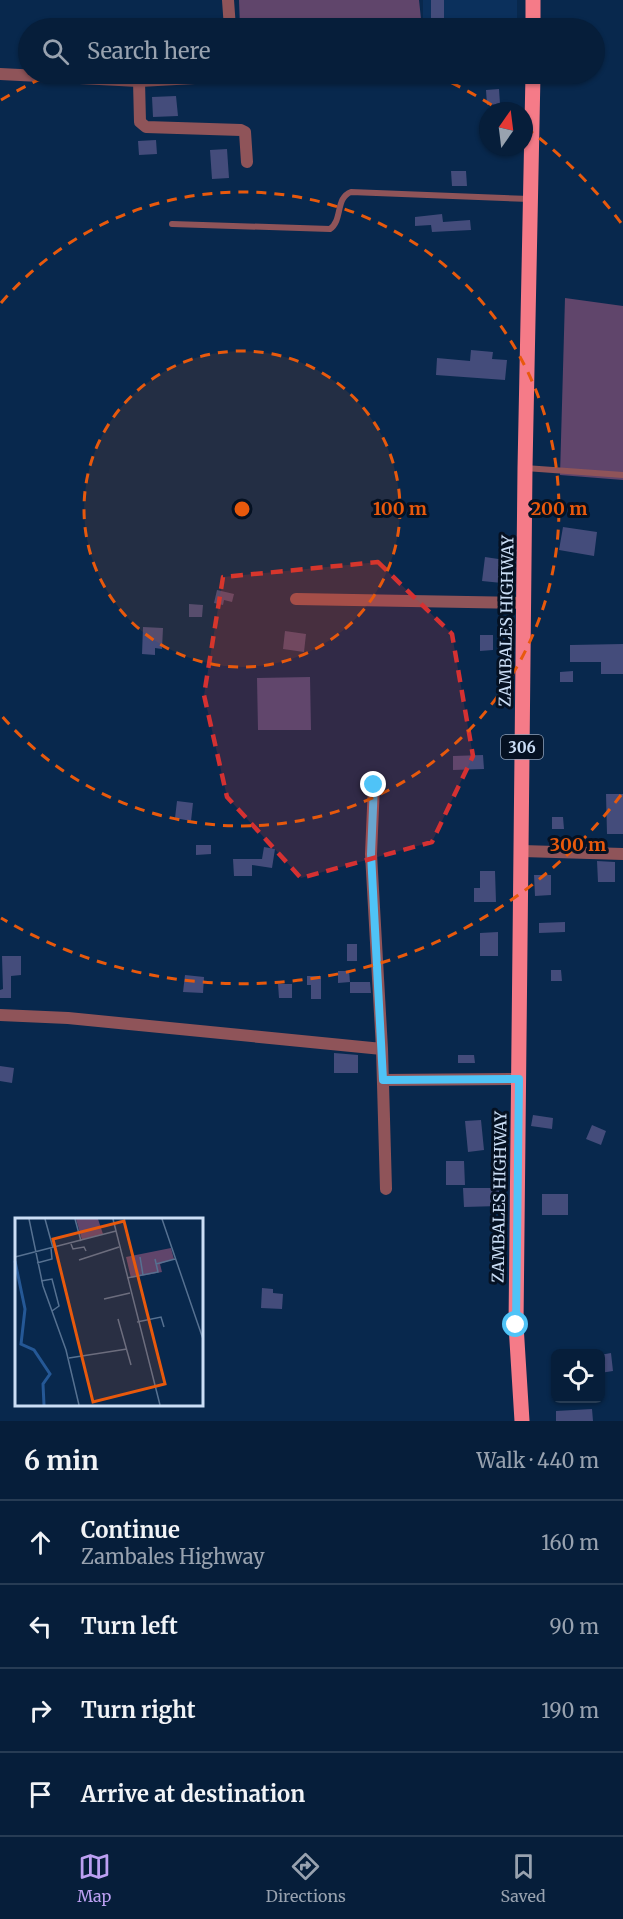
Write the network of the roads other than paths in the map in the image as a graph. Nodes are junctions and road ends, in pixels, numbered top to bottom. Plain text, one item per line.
1 (228, 0) edge
2 (533, 0) edge
3 (229, 18) edge
4 (533, 18) edge
5 (0, 74) edge
6 (18, 75) edge
7 (139, 84) edge
8 (532, 84) edge
9 (247, 162) dead end
10 (530, 199) junction
11 (172, 224) dead end
12 (525, 468) junction
13 (623, 475) edge
14 (296, 598) dead end
15 (524, 603) junction
16 (374, 785) dead end
17 (522, 851) junction
18 (623, 854) edge
19 (0, 1016) edge
20 (382, 1049) junction
21 (519, 1079) junction
22 (383, 1080) junction
23 (386, 1189) dead end
24 (522, 1421) edge

1 - 3 street
2 - 4 main road
5 - 6 street
7 - 9 street
8 - 10 main road, ZAMBALES HIGHWAY / 306
10 - 11 lane
10 - 12 main road, ZAMBALES HIGHWAY / 306
12 - 13 lane
12 - 15 main road, ZAMBALES HIGHWAY / 306
14 - 15 street
15 - 17 main road, ZAMBALES HIGHWAY / 306
16 - 20 street
17 - 18 street
17 - 21 main road, ZAMBALES HIGHWAY / 306
19 - 20 street
20 - 22 street
21 - 22 street
21 - 24 main road, ZAMBALES HIGHWAY / 306
22 - 23 street

